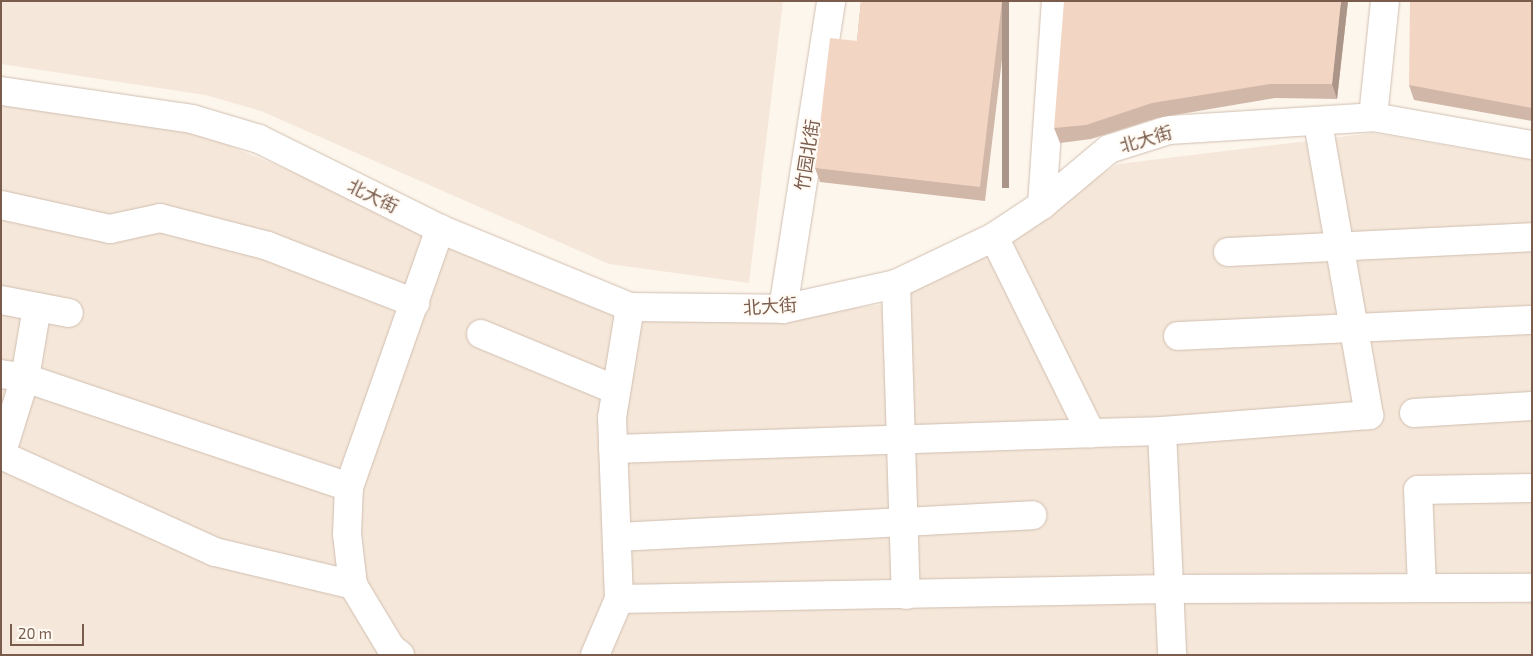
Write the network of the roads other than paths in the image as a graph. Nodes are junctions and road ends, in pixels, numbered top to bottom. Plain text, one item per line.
1 (831, 1) edge
2 (1056, 1) edge
3 (1385, 1) edge
4 (1, 91) edge
5 (1373, 117) junction
6 (1318, 122) junction
7 (1532, 145) edge
8 (1042, 204) junction
9 (1, 205) edge
10 (440, 229) junction
11 (1532, 236) edge
12 (994, 237) junction
13 (1340, 247) junction
14 (1228, 252) dead end
15 (896, 284) junction
16 (1, 300) edge
17 (414, 303) junction
18 (37, 307) junction
19 (630, 307) junction
20 (783, 308) junction
21 (69, 313) dead end
22 (1532, 320) edge
23 (1354, 328) junction
24 (481, 334) dead end
25 (1178, 336) dead end
26 (13, 376) edge
27 (614, 389) junction
28 (1532, 406) edge
29 (1414, 413) dead end
30 (1162, 431) junction
31 (1091, 433) junction
32 (901, 438) junction
33 (613, 449) junction
34 (349, 487) junction
35 (1532, 488) edge
36 (1032, 515) dead end
37 (903, 522) junction
38 (618, 537) junction
39 (353, 585) junction
40 (1422, 588) junction
41 (1532, 588) edge
42 (1169, 589) junction
43 (906, 595) junction
44 (619, 599) junction
45 (400, 655) edge
46 (595, 655) edge
47 (1172, 655) edge

1 - 20 street, 竹园北街
2 - 8 street
3 - 5 street
4 - 10 street, 北大街
5 - 6 street, 北大街
5 - 7 street, 北大街
6 - 8 street, 北大街
6 - 13 street
8 - 12 street, 北大街
9 - 17 street
10 - 17 street
10 - 19 street, 北大街
11 - 13 street
12 - 15 street, 北大街
12 - 31 street
13 - 14 street
13 - 23 street
15 - 20 street, 北大街
15 - 32 street
16 - 18 street
17 - 34 street
18 - 21 street
18 - 26 street
19 - 20 street, 北大街
19 - 27 street
22 - 23 street
23 - 25 street
23 - 30 street
24 - 27 street
26 - 34 street
26 - 39 street
27 - 33 street
28 - 29 street
30 - 31 street
30 - 42 street
31 - 32 street
32 - 33 street
32 - 37 street
33 - 38 street
34 - 39 street
35 - 40 street
36 - 37 street
37 - 38 street
37 - 43 street
38 - 44 street
39 - 45 street
40 - 41 street
40 - 42 street
42 - 43 street
42 - 47 street
43 - 44 street
44 - 46 street

